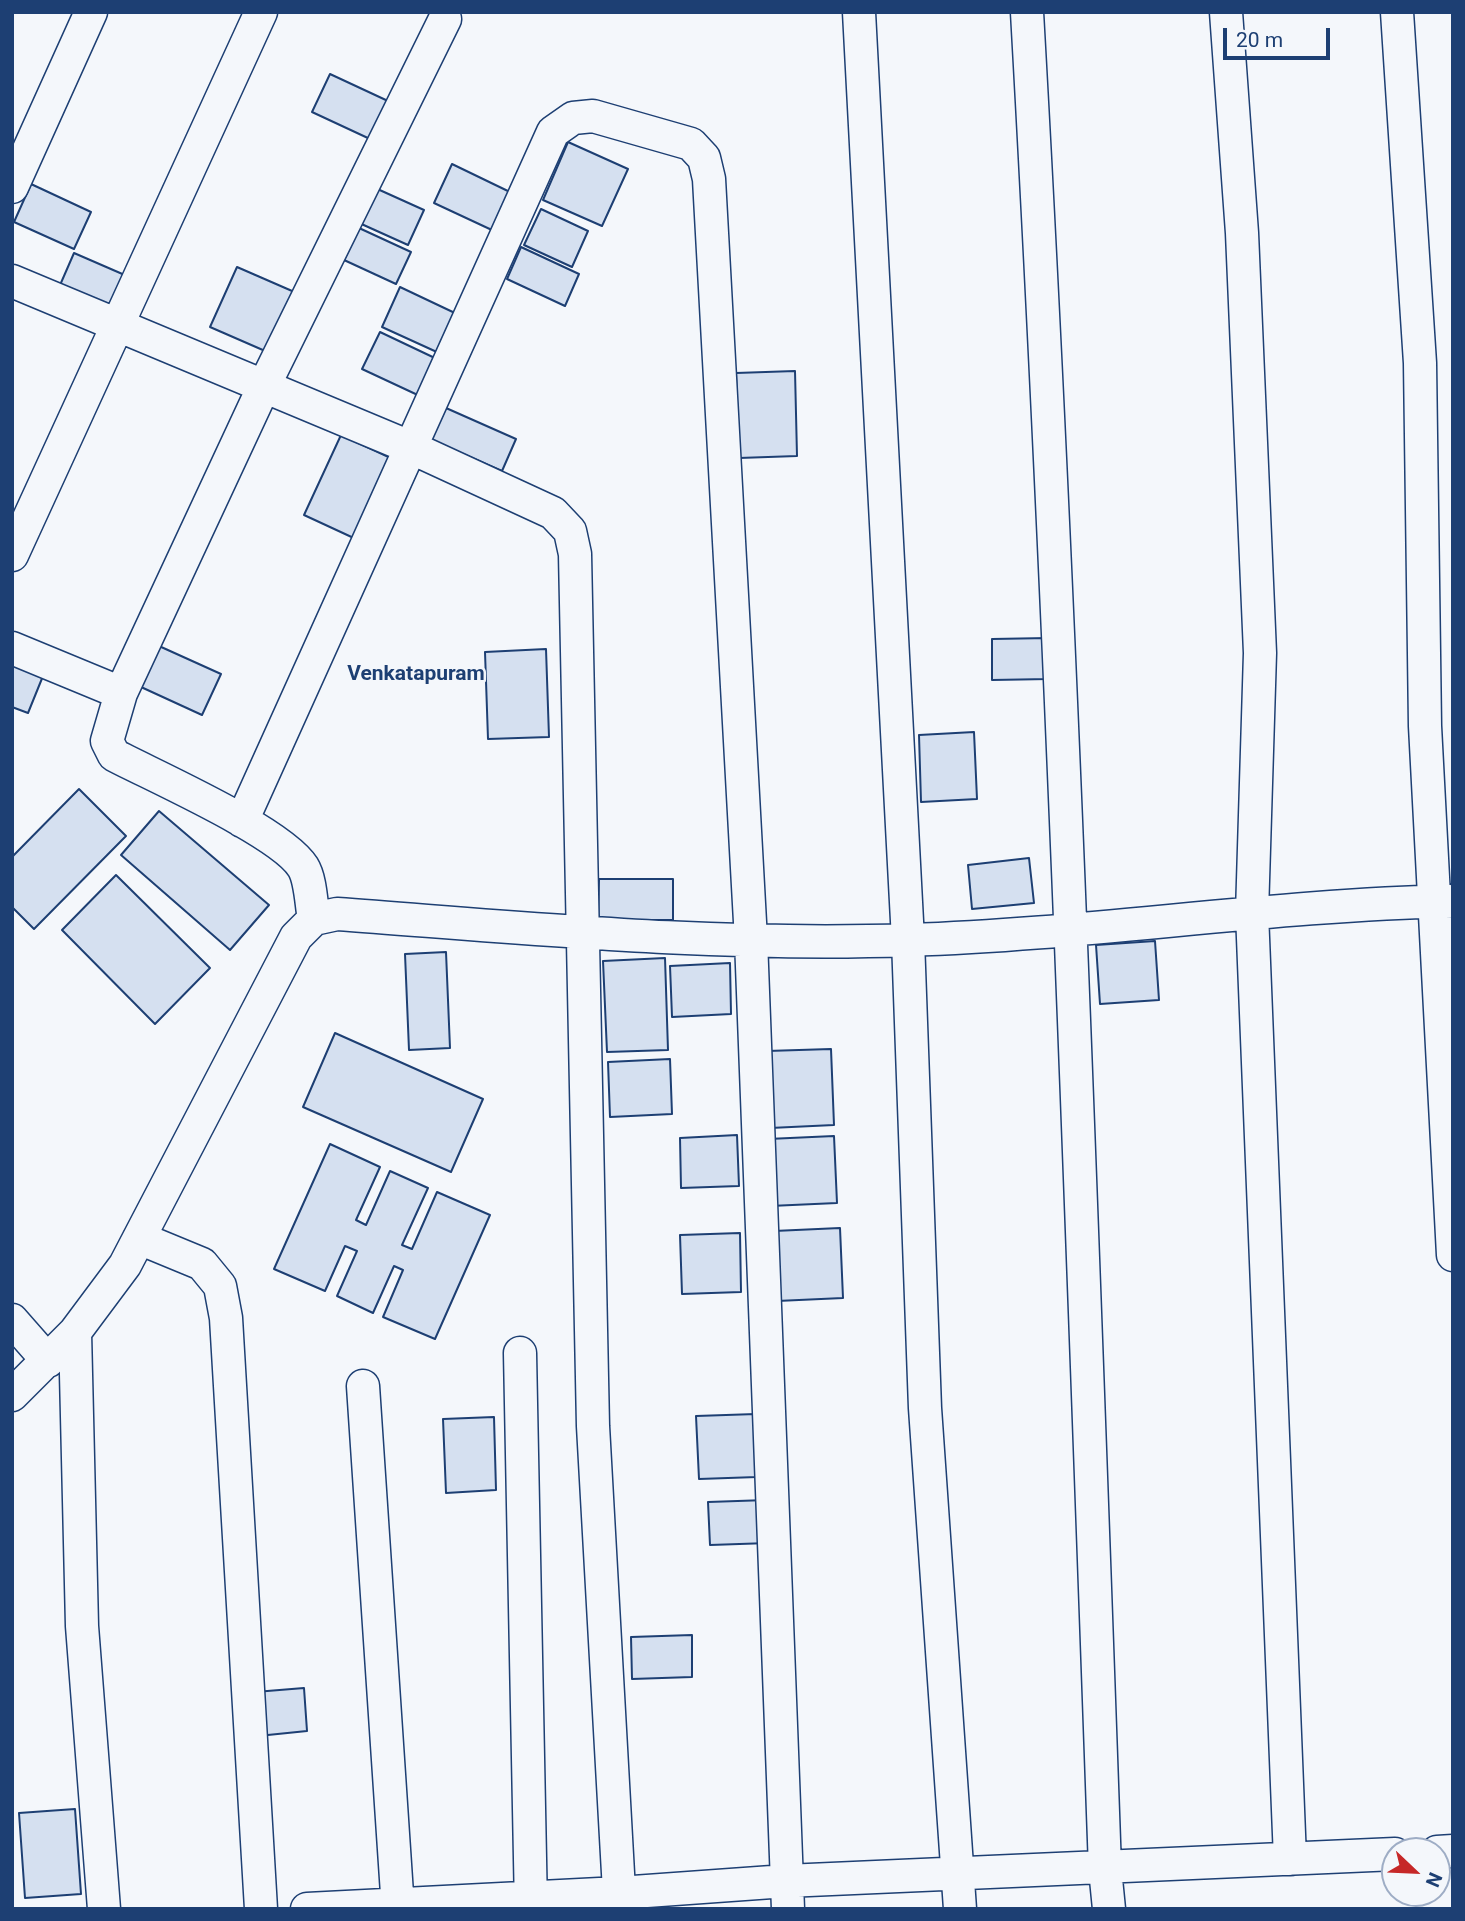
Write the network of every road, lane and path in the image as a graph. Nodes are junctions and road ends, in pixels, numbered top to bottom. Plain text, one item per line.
1 (90, 12) edge
2 (261, 12) edge
3 (859, 12) edge
4 (1027, 12) edge
5 (1226, 12) edge
6 (1397, 12) edge
7 (444, 19) dead end
8 (12, 187) edge
9 (12, 281) edge
10 (118, 326) junction
11 (264, 386) junction
12 (412, 448) junction
13 (12, 555) edge
14 (12, 648) edge
15 (121, 693) junction
16 (242, 821) junction
17 (1443, 901) edge
18 (1252, 913) junction
19 (314, 919) junction
20 (1071, 931) junction
21 (583, 932) junction
22 (751, 940) junction
23 (908, 940) junction
24 (139, 1237) junction
25 (1453, 1255) edge
26 (12, 1320) edge
27 (75, 1332) junction
28 (520, 1353) dead end
29 (48, 1361) junction
30 (363, 1386) dead end
31 (12, 1395) edge
32 (1381, 1855) edge
33 (1290, 1859) junction
34 (1105, 1868) junction
35 (958, 1875) junction
36 (787, 1895) edge
37 (619, 1901) edge
38 (531, 1903) edge
39 (398, 1907) edge
40 (104, 1909) edge
41 (261, 1909) edge
42 (307, 1909) edge
43 (960, 1909) edge
44 (1109, 1909) edge

1 - 8 street
2 - 10 street
3 - 23 street
4 - 20 street
5 - 18 street
6 - 17 street
7 - 11 street
9 - 10 street
10 - 11 street
10 - 13 street
11 - 12 street
11 - 15 street
12 - 16 street
12 - 21 street
12 - 22 street
14 - 15 street
15 - 16 street
16 - 19 street
17 - 18 street
17 - 25 street
18 - 20 street
18 - 33 street
19 - 21 street
19 - 24 street
20 - 23 street
20 - 34 street
21 - 22 street
21 - 37 street
22 - 23 street
22 - 36 street
23 - 35 street
24 - 27 street
24 - 41 street
26 - 29 street
27 - 29 street
27 - 40 street
28 - 38 street
29 - 31 street
30 - 39 street
32 - 33 street
33 - 34 street
34 - 35 street
34 - 44 street
35 - 36 street
35 - 43 street
36 - 37 street
37 - 38 street
38 - 39 street
39 - 42 street

